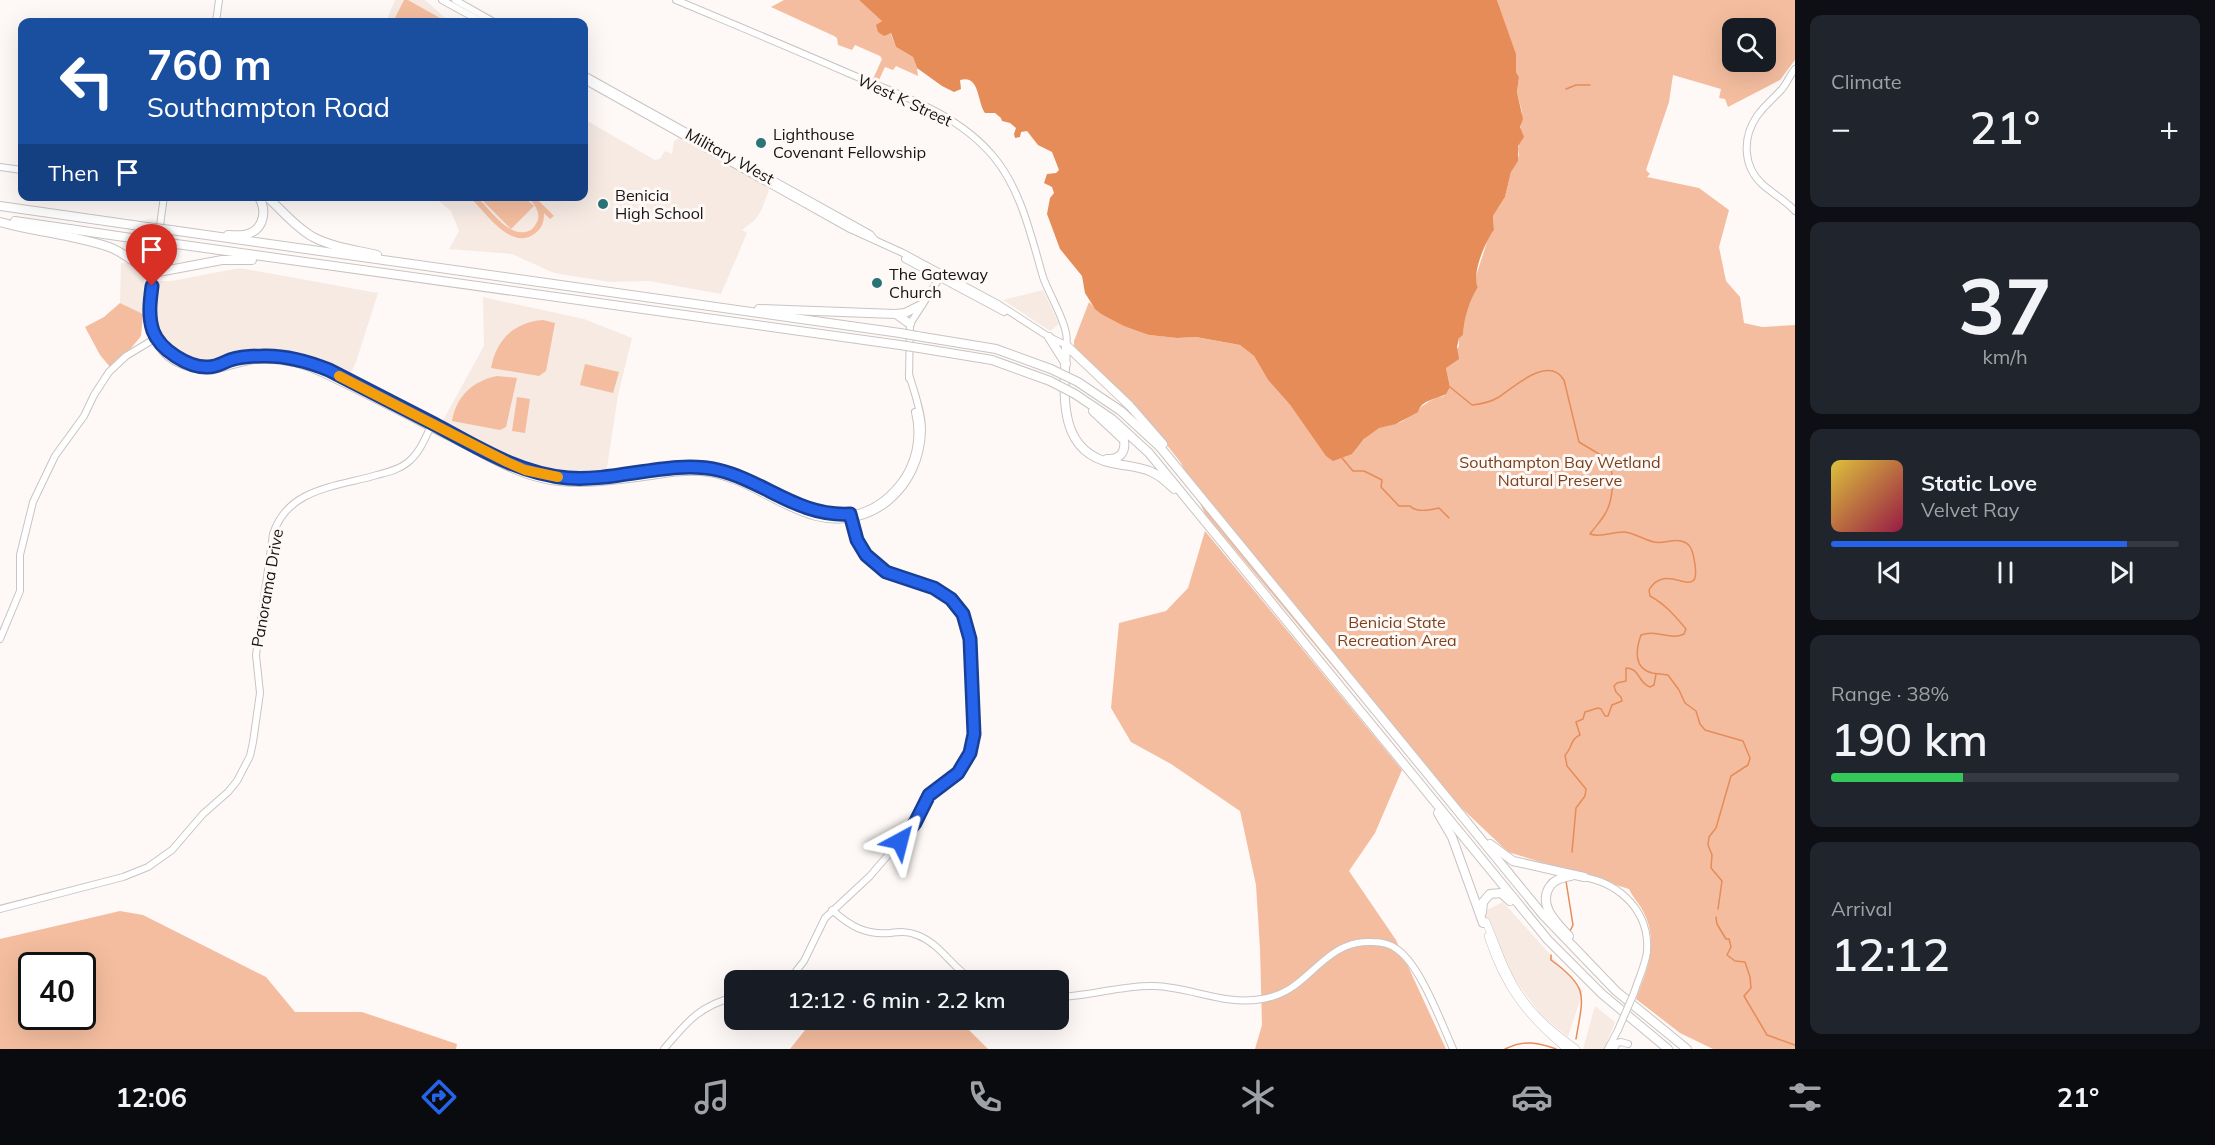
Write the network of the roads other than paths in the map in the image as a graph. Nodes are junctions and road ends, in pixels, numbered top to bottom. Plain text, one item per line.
1 (219, 0) edge
2 (442, 0) edge
3 (455, 0) edge
4 (676, 0) edge
5 (217, 18) edge
6 (475, 18) edge
7 (487, 18) edge
8 (1795, 69) edge
9 (588, 77) edge
10 (588, 82) edge
11 (0, 167) edge
12 (18, 169) edge
13 (163, 201) edge
14 (260, 201) edge
15 (271, 201) edge
16 (0, 206) edge
17 (1795, 211) edge
18 (0, 220) edge
19 (197, 234) junction
20 (876, 240) junction
21 (325, 265) junction
22 (421, 266) junction
23 (153, 273) junction
24 (941, 276) junction
25 (686, 304) junction
26 (921, 305) junction
27 (895, 314) junction
28 (1063, 322) junction
29 (910, 324) junction
30 (1049, 337) junction
31 (156, 338) junction
32 (1066, 345) junction
33 (1066, 364) junction
34 (1075, 394) junction
35 (432, 426) junction
36 (1103, 459) junction
37 (1189, 481) junction
38 (851, 517) junction
39 (1216, 533) junction
40 (0, 639) edge
41 (1411, 773) junction
42 (1436, 783) junction
43 (1584, 877) junction
44 (0, 909) edge
45 (832, 910) junction
46 (1485, 922) junction
47 (797, 970) edge
48 (959, 970) edge
49 (1577, 970) junction
50 (1600, 976) junction
51 (1069, 996) edge
52 (724, 1000) edge
53 (1628, 1044) dead end
54 (664, 1049) edge
55 (1453, 1049) edge
56 (1567, 1049) edge
57 (1576, 1049) edge
58 (1611, 1049) edge
59 (1668, 1049) edge
60 (1687, 1049) edge

1 - 5 street
2 - 6 street
3 - 7 street
4 - 28 street, West K Street
8 - 17 street
9 - 20 street, Military West
10 - 20 street, Military West
11 - 12 street
13 - 23 street
14 - 19 highway
15 - 22 highway
16 - 19 highway, bridge
18 - 21 highway, bridge
18 - 23 highway
19 - 22 highway
20 - 24 street, Military West
21 - 23 highway
21 - 34 highway, bridge
22 - 25 highway
23 - 31 street
24 - 26 street
24 - 30 street, Military West
25 - 27 highway
25 - 37 highway, bridge
26 - 27 highway
26 - 29 street
27 - 29 highway
28 - 30 street
28 - 32 street, West K Street
29 - 38 street
30 - 32 street, Military West
30 - 33 highway
31 - 35 street
31 - 40 street
32 - 33 highway
32 - 37 highway
33 - 36 highway
34 - 36 highway
34 - 39 highway
35 - 38 street
35 - 44 street, Panorama Drive
36 - 39 highway
37 - 42 highway
38 - 45 street
39 - 41 highway
41 - 46 highway
41 - 49 highway
42 - 43 highway
42 - 50 highway
43 - 50 highway
43 - 58 street, bridge
45 - 47 street
45 - 48 street
46 - 49 highway
46 - 56 main road
46 - 57 main road
49 - 59 highway
50 - 60 highway
51 - 55 street
52 - 54 street
53 - 58 street

